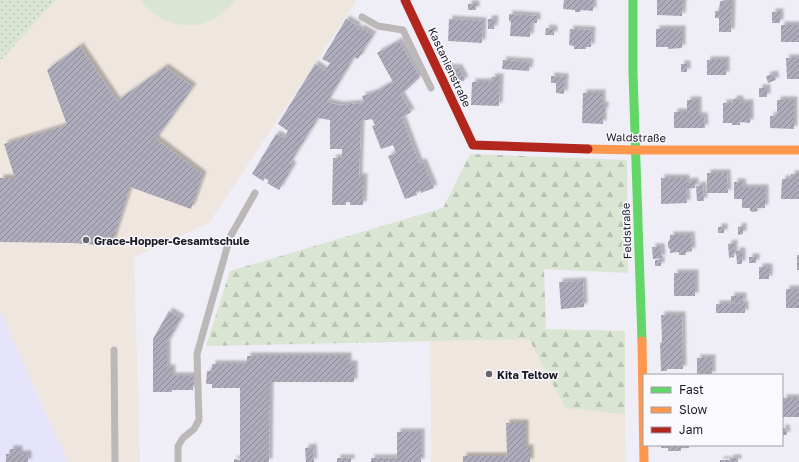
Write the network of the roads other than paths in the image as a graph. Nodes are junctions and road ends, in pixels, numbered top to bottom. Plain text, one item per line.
1 (404, 0) edge
2 (633, 0) edge
3 (362, 17) dead end
4 (431, 88) dead end
5 (473, 145) joint
6 (635, 150) junction
7 (799, 150) edge
8 (255, 193) dead end
9 (114, 350) dead end
10 (643, 422) edge
11 (644, 446) edge
12 (115, 462) edge
13 (178, 462) edge
14 (644, 462) edge

1 - 5 street, Kastanienstraße
2 - 6 street, Feldstraße
3 - 4 lane
5 - 6 street, Waldstraße
6 - 7 street, Waldstraße
6 - 10 street, Feldstraße
8 - 13 lane
9 - 12 lane
11 - 14 street, Feldstraße

